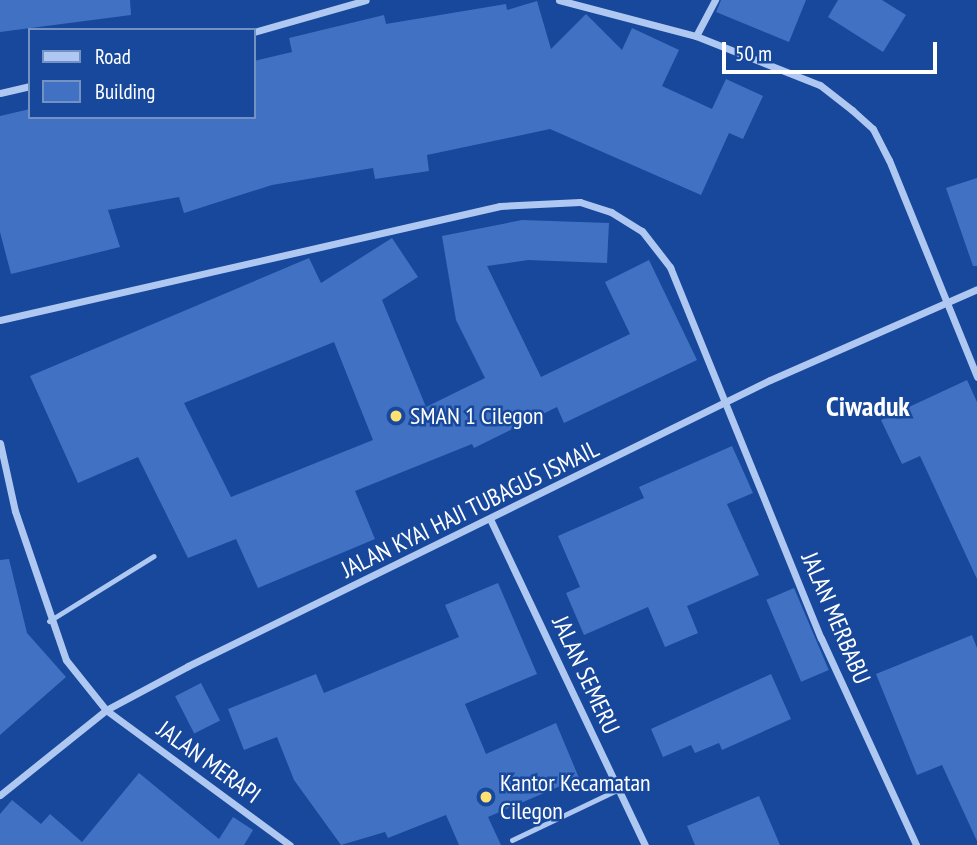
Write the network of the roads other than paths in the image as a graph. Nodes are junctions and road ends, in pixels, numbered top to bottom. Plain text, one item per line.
1 (366, 0) edge
2 (559, 0) edge
3 (715, 0) edge
4 (256, 31) edge
5 (696, 36) junction
6 (28, 86) edge
7 (0, 93) edge
8 (977, 289) edge
9 (945, 303) junction
10 (0, 320) edge
11 (977, 377) edge
12 (728, 402) junction
13 (0, 443) edge
14 (491, 521) junction
15 (155, 556) dead end
16 (49, 621) junction
17 (106, 710) junction
18 (619, 789) junction
19 (0, 796) edge
20 (512, 840) dead end
21 (290, 845) edge
22 (645, 845) edge
23 (916, 845) edge

1 - 4 street
2 - 5 street
3 - 5 street
5 - 9 street
6 - 7 street
8 - 9 street, JALAN KYAI HAJI TUBAGUS ISMAIL
9 - 11 street
9 - 12 street, JALAN KYAI HAJI TUBAGUS ISMAIL
10 - 12 street, JALAN MERBABU
12 - 14 street, JALAN KYAI HAJI TUBAGUS ISMAIL
12 - 23 street, JALAN MERBABU
13 - 16 street, JALAN MERAPI
14 - 17 street, JALAN KYAI HAJI TUBAGUS ISMAIL
14 - 18 street, JALAN SEMERU
15 - 16 lane
16 - 17 street, JALAN MERAPI
17 - 19 street, JALAN KYAI HAJI TUBAGUS ISMAIL
17 - 21 street, JALAN MERAPI
18 - 20 lane
18 - 22 street, JALAN SEMERU

